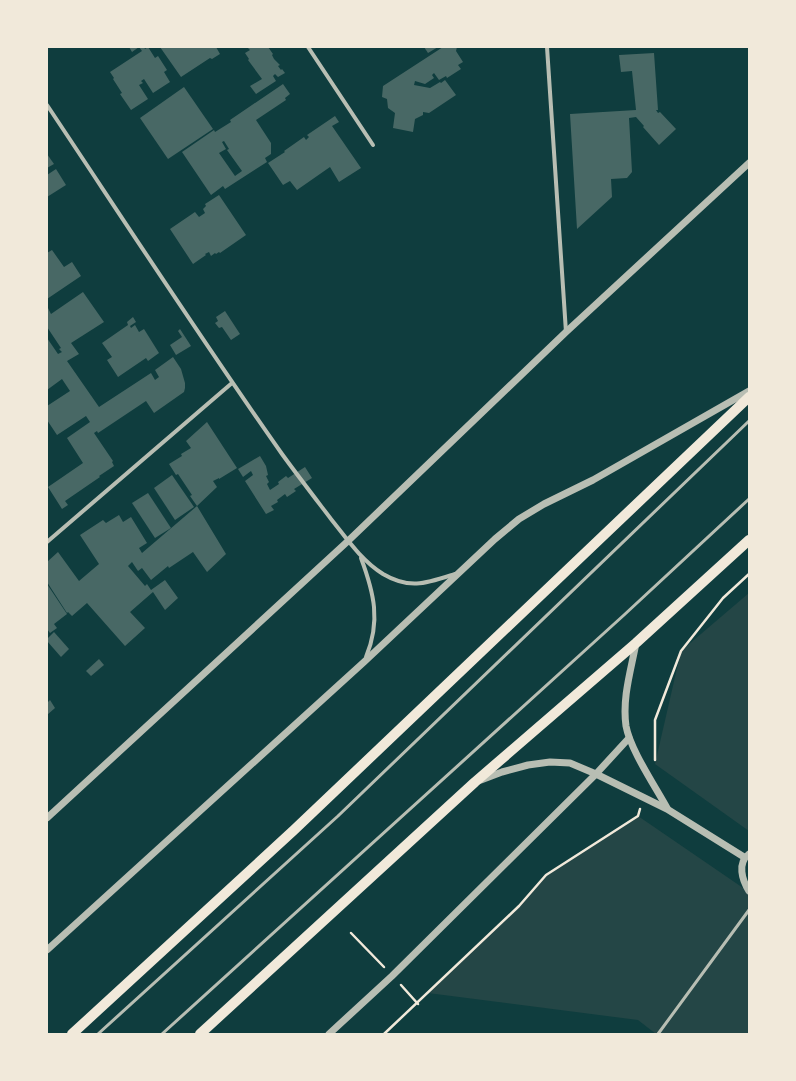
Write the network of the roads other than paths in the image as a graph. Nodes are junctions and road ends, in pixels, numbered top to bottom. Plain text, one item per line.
1 (308, 47) edge
2 (547, 47) edge
3 (47, 105) edge
4 (373, 145) dead end
5 (749, 163) edge
6 (566, 332) junction
7 (232, 383) junction
8 (749, 391) edge
9 (749, 397) edge
10 (749, 421) edge
11 (749, 499) edge
12 (749, 540) edge
13 (348, 541) junction
14 (47, 542) edge
15 (361, 557) junction
16 (458, 573) junction
17 (636, 643) junction
18 (364, 662) junction
19 (629, 738) junction
20 (596, 774) junction
21 (475, 782) junction
22 (668, 808) junction
23 (47, 818) edge
24 (747, 856) edge
25 (749, 891) edge
26 (749, 910) edge
27 (47, 950) edge
28 (72, 1034) edge
29 (98, 1034) edge
30 (162, 1034) edge
31 (200, 1034) edge
32 (328, 1034) edge
33 (658, 1034) edge

1 - 4 street
2 - 6 street
3 - 7 street
5 - 6 street
6 - 13 street
7 - 13 street
7 - 14 street
8 - 16 street
9 - 28 main road
10 - 29 lane
11 - 30 lane
12 - 17 main road
13 - 15 street
13 - 23 street
15 - 16 street
15 - 18 street
16 - 18 street
17 - 19 street
17 - 21 main road
18 - 27 street
19 - 20 street
19 - 22 street
20 - 21 street
20 - 22 street
20 - 32 street
21 - 31 main road
22 - 24 street
24 - 25 street
26 - 33 lane

